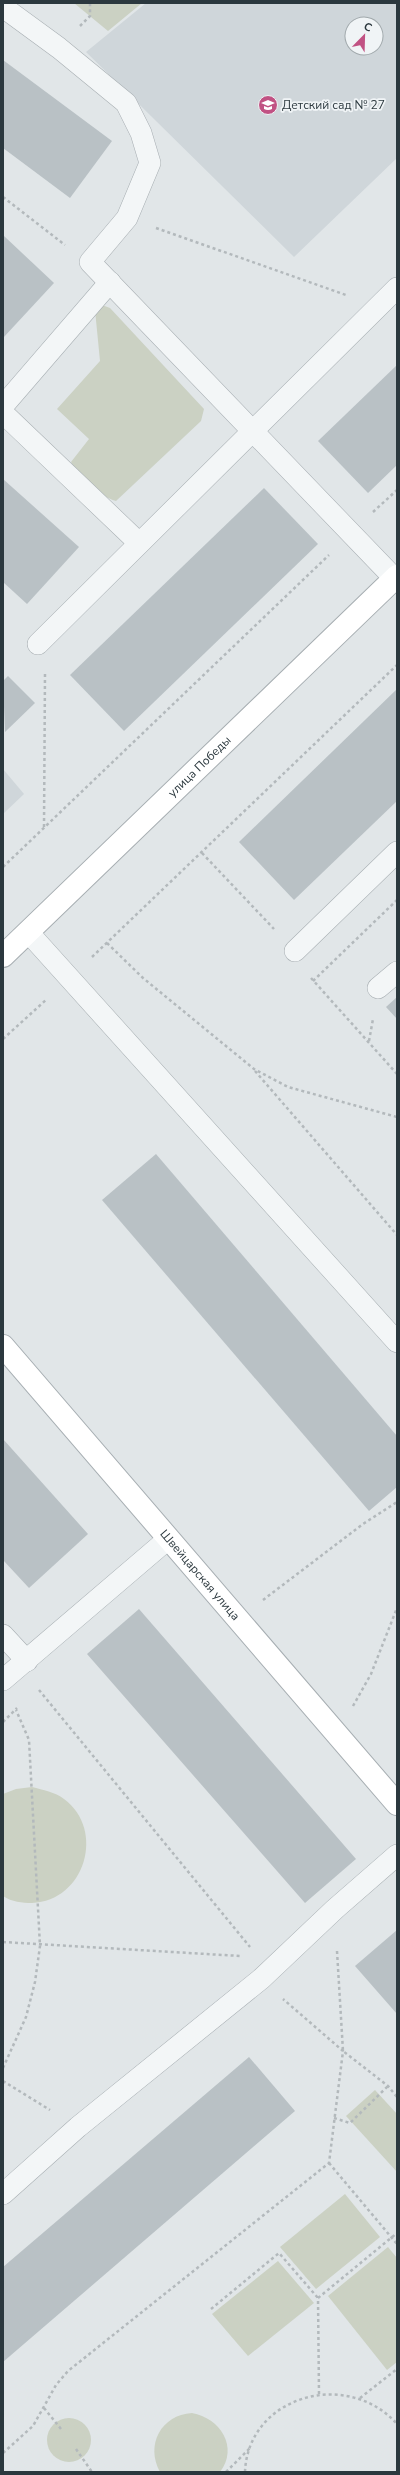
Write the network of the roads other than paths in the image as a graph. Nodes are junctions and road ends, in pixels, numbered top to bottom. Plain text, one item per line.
1 (3, 7) edge
2 (110, 282) junction
3 (397, 288) edge
4 (3, 406) edge
5 (3, 412) edge
6 (252, 431) junction
7 (139, 543) junction
8 (396, 578) edge
9 (38, 644) road end
10 (397, 852) edge
11 (28, 932) junction
12 (295, 951) dead end
13 (3, 956) edge
14 (397, 972) edge
15 (378, 988) dead end
16 (397, 1342) edge
17 (3, 1346) edge
18 (168, 1538) junction
19 (3, 1636) edge
20 (23, 1663) junction
21 (3, 1680) edge
22 (397, 1804) edge
23 (397, 1855) edge
24 (3, 2194) edge

1 - 2 lane
2 - 4 lane
2 - 6 lane
3 - 6 lane
5 - 7 lane
6 - 7 lane
6 - 8 lane
7 - 9 lane
8 - 11 street, улица Победы
10 - 12 lane
11 - 13 street, улица Победы
11 - 16 lane
14 - 15 lane
17 - 18 street, Швейцарская улица
18 - 20 lane
18 - 22 street, Швейцарская улица
19 - 20 lane
20 - 21 lane
23 - 24 lane

